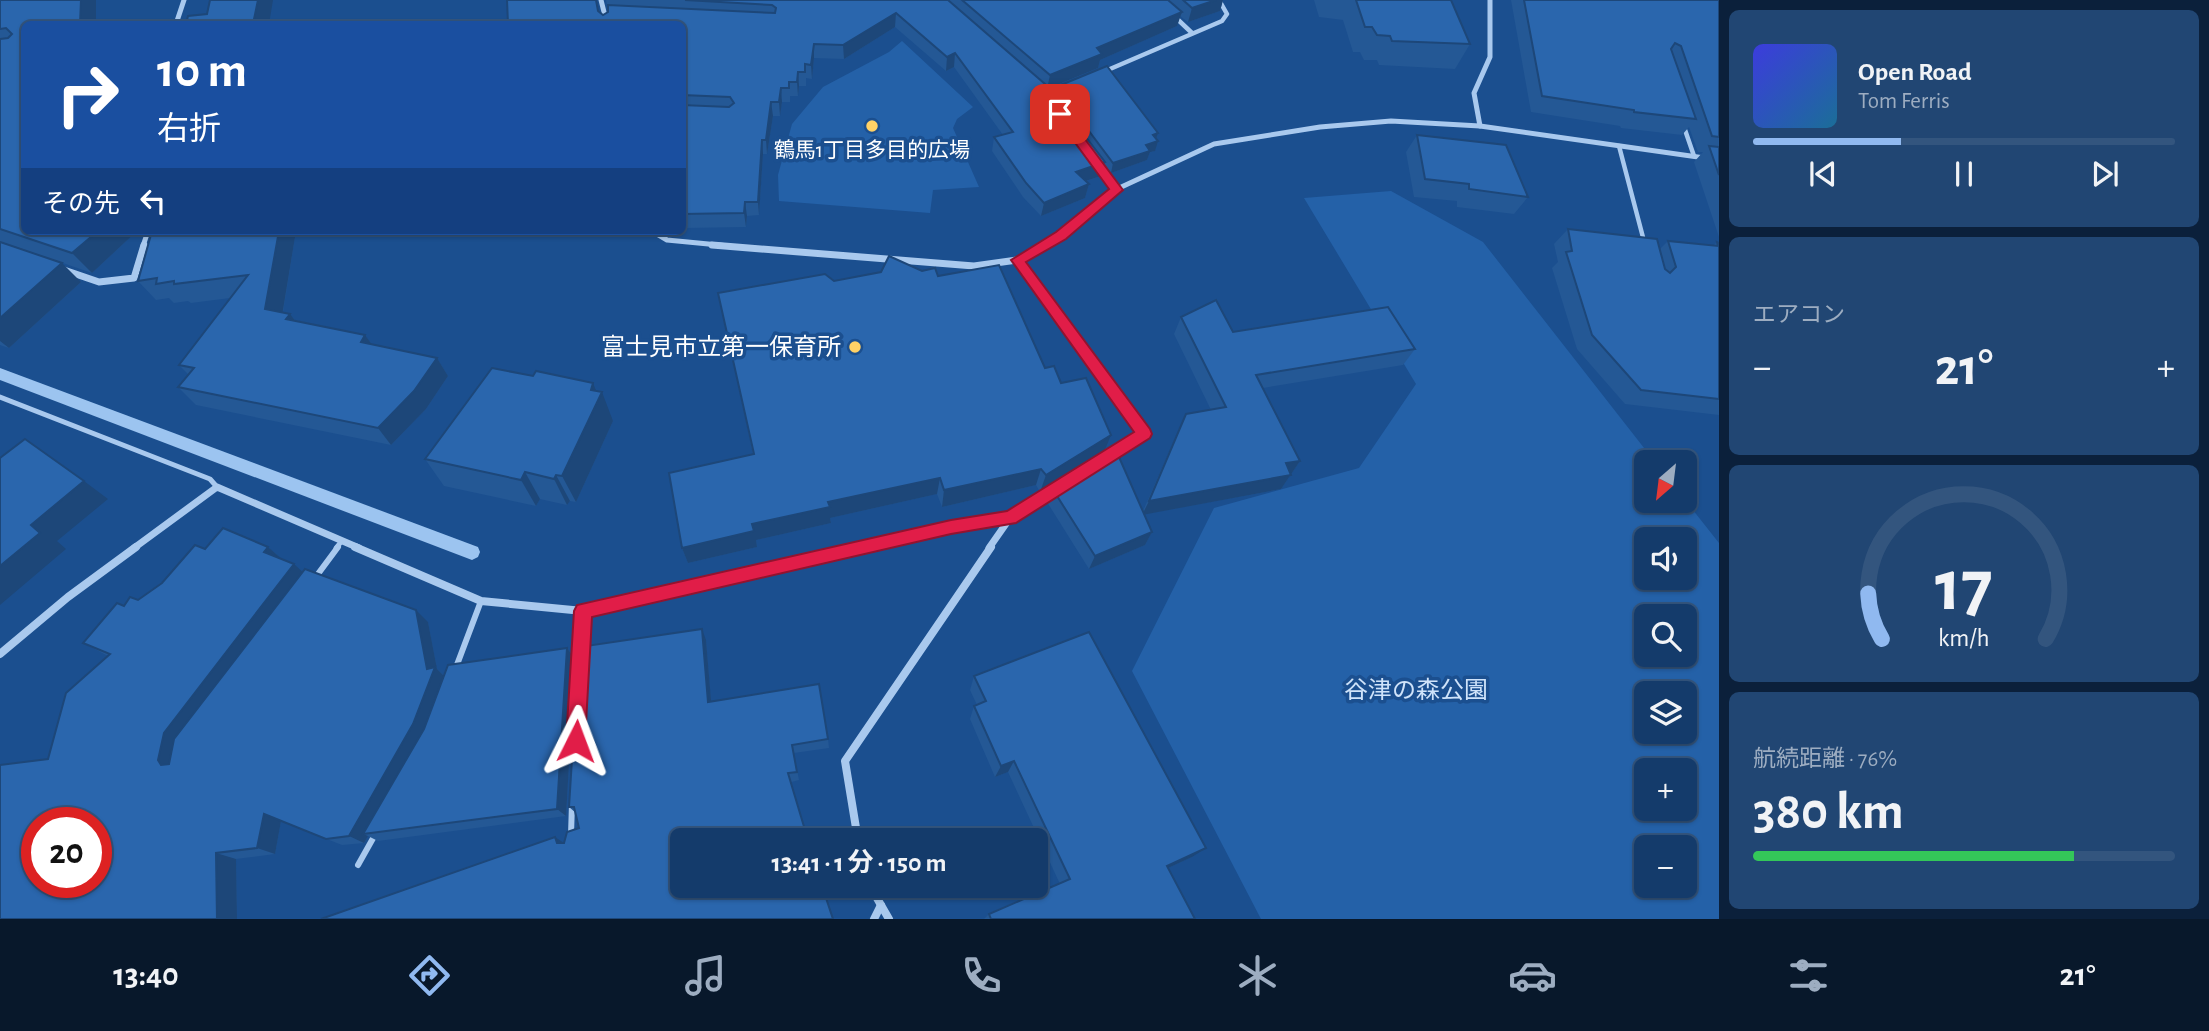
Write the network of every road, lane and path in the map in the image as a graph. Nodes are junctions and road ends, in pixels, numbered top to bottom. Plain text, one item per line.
1 (184, 0) edge
2 (601, 0) edge
3 (1219, 0) edge
4 (1490, 0) edge
5 (1165, 8) edge
6 (604, 14) junction
7 (617, 15) edge
8 (177, 21) edge
9 (606, 21) edge
10 (1192, 33) junction
11 (1093, 76) edge
12 (1681, 117) edge
13 (1480, 126) junction
14 (1619, 146) junction
15 (1694, 156) junction
16 (1093, 158) edge
17 (1719, 160) edge
18 (1116, 190) junction
19 (147, 235) edge
20 (659, 235) edge
21 (1645, 246) edge
22 (1017, 260) junction
23 (62, 270) edge
24 (0, 397) edge
25 (1099, 462) edge
26 (1066, 483) edge
27 (217, 487) junction
28 (1010, 518) junction
29 (341, 542) junction
30 (309, 585) edge
31 (481, 601) junction
32 (583, 611) junction
33 (0, 654) edge
34 (580, 666) edge
35 (454, 675) edge
36 (573, 790) edge
37 (856, 828) edge
38 (378, 830) edge
39 (570, 845) edge
40 (358, 864) dead end
41 (877, 898) edge
42 (881, 905) junction
43 (874, 919) edge
44 (889, 919) edge

1 - 8 street
2 - 6 street
3 - 10 lane
4 - 13 street
5 - 10 lane
6 - 7 lane
6 - 9 street
10 - 11 lane
12 - 15 lane
13 - 14 street
13 - 18 street
14 - 15 street
14 - 21 lane
15 - 17 street
16 - 18 lane
18 - 22 street
19 - 23 street
20 - 22 street
22 - 25 street
24 - 27 lane
26 - 28 street
27 - 29 street
27 - 33 street
28 - 32 street
28 - 37 street
29 - 30 lane
29 - 31 street
31 - 32 street
31 - 35 lane
32 - 34 lane
36 - 39 lane
38 - 40 lane
41 - 42 street
42 - 43 street
42 - 44 street

